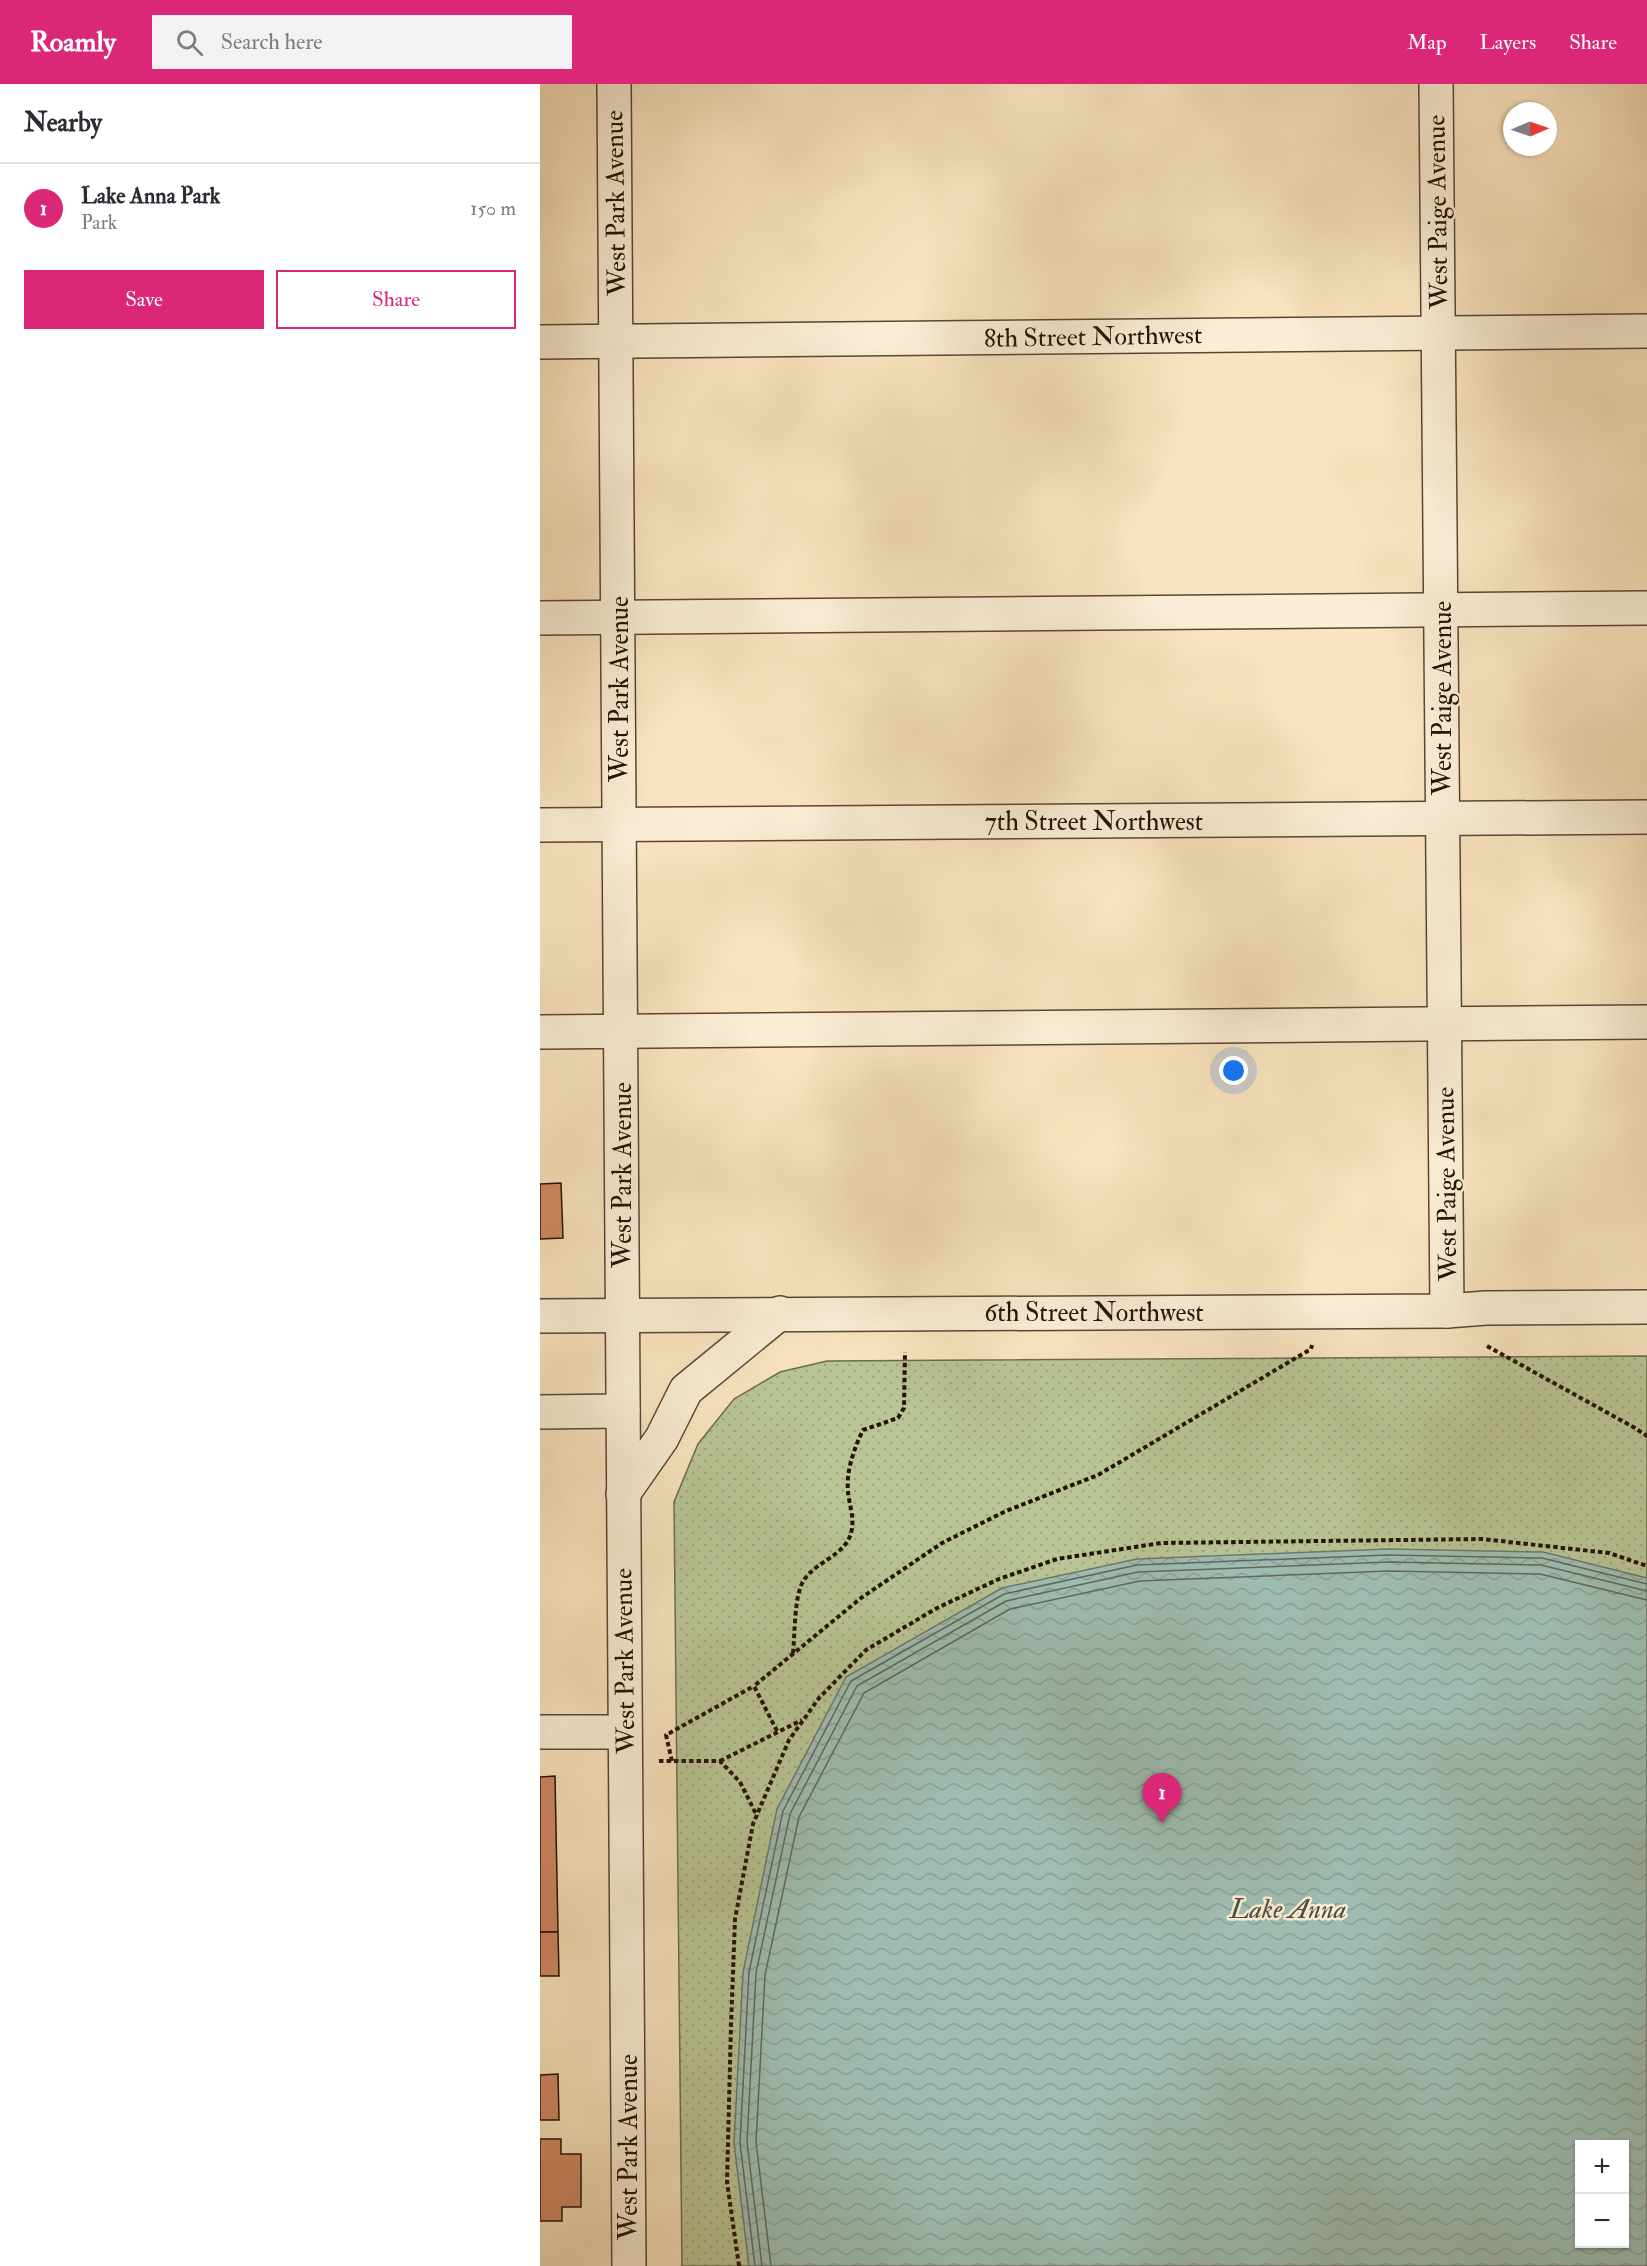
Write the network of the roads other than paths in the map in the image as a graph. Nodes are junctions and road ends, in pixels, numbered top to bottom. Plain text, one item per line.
1 (614, 84) edge
2 (1436, 84) edge
3 (1647, 331) edge
4 (1438, 333) junction
5 (616, 341) junction
6 (540, 342) edge
7 (1647, 608) edge
8 (1441, 609) junction
9 (540, 618) edge
10 (618, 618) junction
11 (1647, 817) edge
12 (1443, 819) junction
13 (540, 825) edge
14 (619, 825) junction
15 (1647, 1022) edge
16 (1444, 1024) junction
17 (540, 1032) edge
18 (621, 1032) junction
19 (1647, 1307) edge
20 (1447, 1311) junction
21 (780, 1313) junction
22 (622, 1314) junction
23 (540, 1316) edge
24 (623, 1411) junction
25 (540, 1412) edge
26 (623, 1494) junction
27 (540, 1732) edge
28 (625, 1745) junction
29 (629, 2266) edge

1 - 5 street, West Park Avenue
2 - 4 street, West Paige Avenue
3 - 4 street, 8th Street Northwest
4 - 5 street, 8th Street Northwest
4 - 8 street, West Paige Avenue
5 - 6 street, 8th Street Northwest
5 - 10 street, West Park Avenue
7 - 8 street
8 - 10 street
8 - 12 street, West Paige Avenue
9 - 10 street
10 - 14 street, West Park Avenue
11 - 12 street, 7th Street Northwest
12 - 14 street, 7th Street Northwest
12 - 16 street, West Paige Avenue
13 - 14 street, 7th Street Northwest
14 - 18 street, West Park Avenue
15 - 16 street
16 - 18 street
16 - 20 street, West Paige Avenue
17 - 18 street
18 - 22 street, West Park Avenue
19 - 20 street, 6th Street Northwest
20 - 21 street, 6th Street Northwest
21 - 22 street, 6th Street Northwest
21 - 26 street
22 - 23 street, 6th Street Northwest
22 - 24 street, West Park Avenue
24 - 25 street
24 - 26 street, West Park Avenue
26 - 28 street, West Park Avenue
27 - 28 street
28 - 29 street, West Park Avenue

